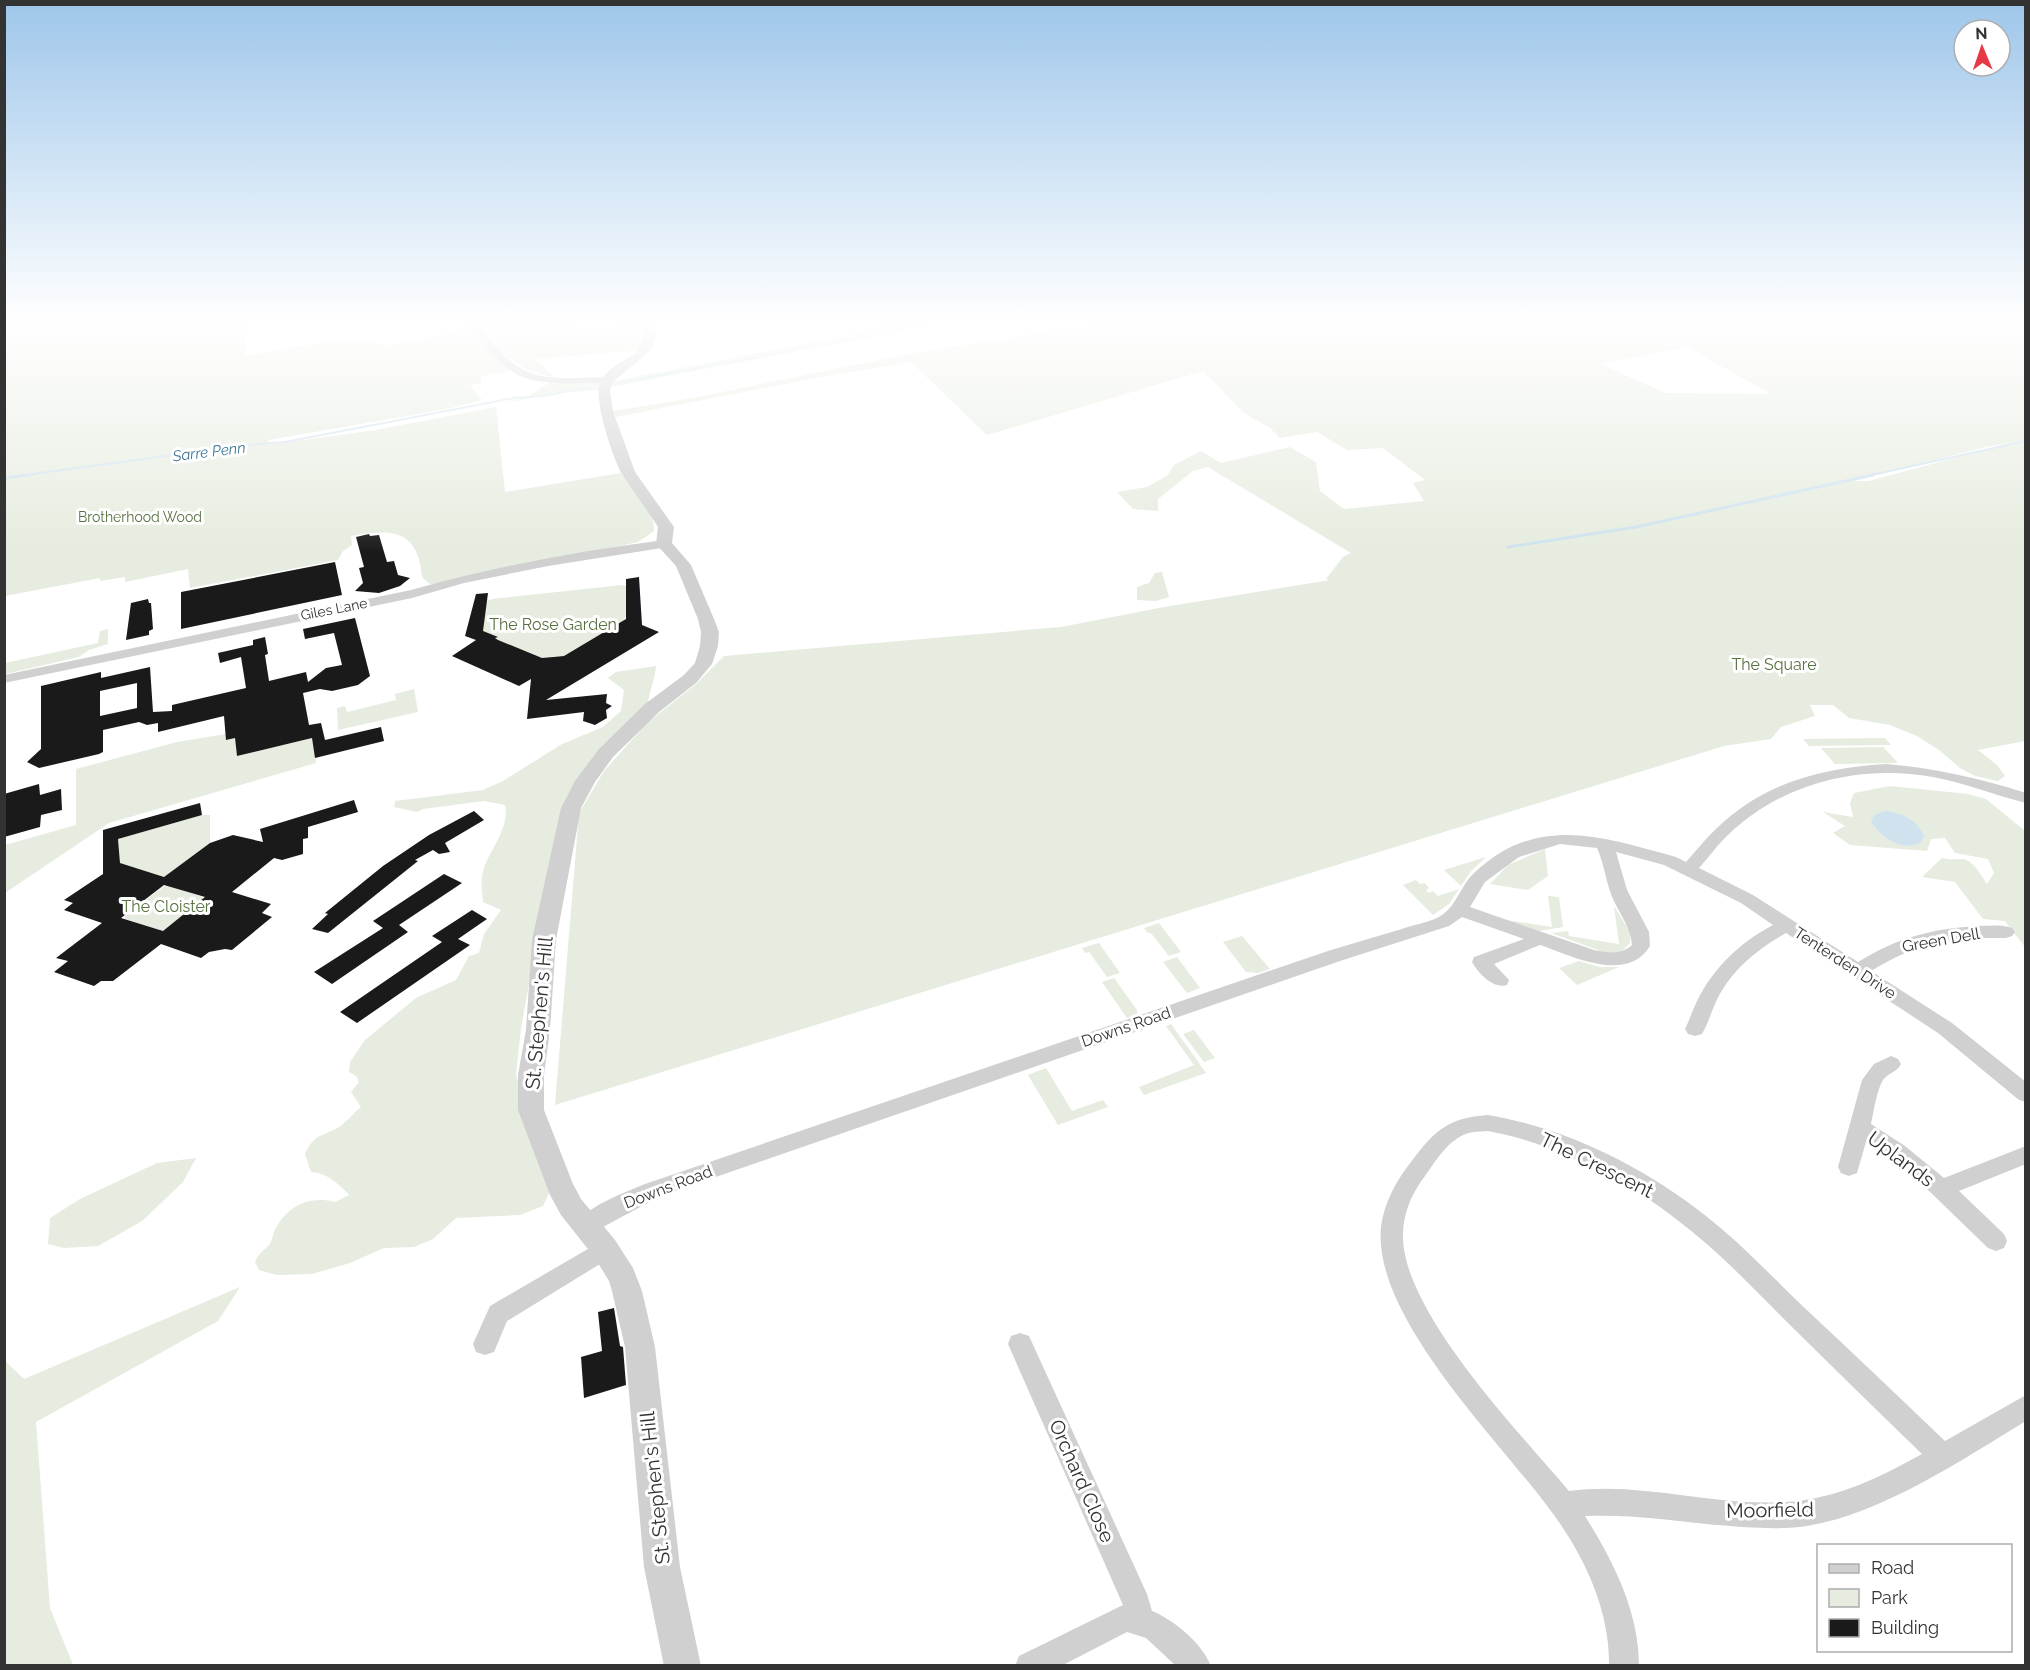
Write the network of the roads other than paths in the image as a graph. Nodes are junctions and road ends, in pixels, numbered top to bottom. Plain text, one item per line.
1 (605, 397) edge
2 (664, 544) junction
3 (4, 679) edge
4 (2025, 798) edge
5 (1604, 843) junction
6 (1651, 855) joint
7 (1689, 869) junction
8 (1460, 910) junction
9 (1787, 925) junction
10 (1997, 930) dead end
11 (1534, 936) junction
12 (1857, 971) junction
13 (1500, 980) dead end
14 (1695, 1023) dead end
15 (1888, 1070) dead end
16 (2025, 1094) edge
17 (1861, 1128) junction
18 (2025, 1155) edge
19 (1849, 1167) dead end
20 (1940, 1189) junction
21 (1983, 1235) dead end
22 (596, 1237) junction
23 (485, 1344) dead end
24 (1020, 1344) dead end
25 (2025, 1407) edge
26 (1943, 1457) junction
27 (1563, 1505) junction
28 (1139, 1619) junction
29 (683, 1665) edge
30 (1029, 1665) edge
31 (1197, 1665) edge
32 (1624, 1665) edge

1 - 2 street
2 - 3 street, Giles Lane
2 - 22 street, St. Stephen's Hill
4 - 7 street
5 - 6 street, Downs Road
5 - 8 street, Downs Road
5 - 11 street
6 - 7 street, Tenterden Drive
7 - 9 street, Tenterden Drive
8 - 11 street
8 - 22 street, Downs Road
9 - 12 street, Tenterden Drive
9 - 14 street
10 - 12 street, Green Dell
11 - 13 street
12 - 16 street, Tenterden Drive
15 - 17 street, Uplands
17 - 19 street, Uplands
17 - 20 street, Uplands
18 - 20 street, Uplands
20 - 21 street, Uplands
22 - 23 street, Downs Road
22 - 29 street, St. Stephen's Hill
24 - 28 street, Orchard Close
25 - 26 street, Moorfield
26 - 27 street, Moorfield
26 - 27 street, The Crescent
27 - 32 street, The Crescent
28 - 30 street
28 - 31 street

